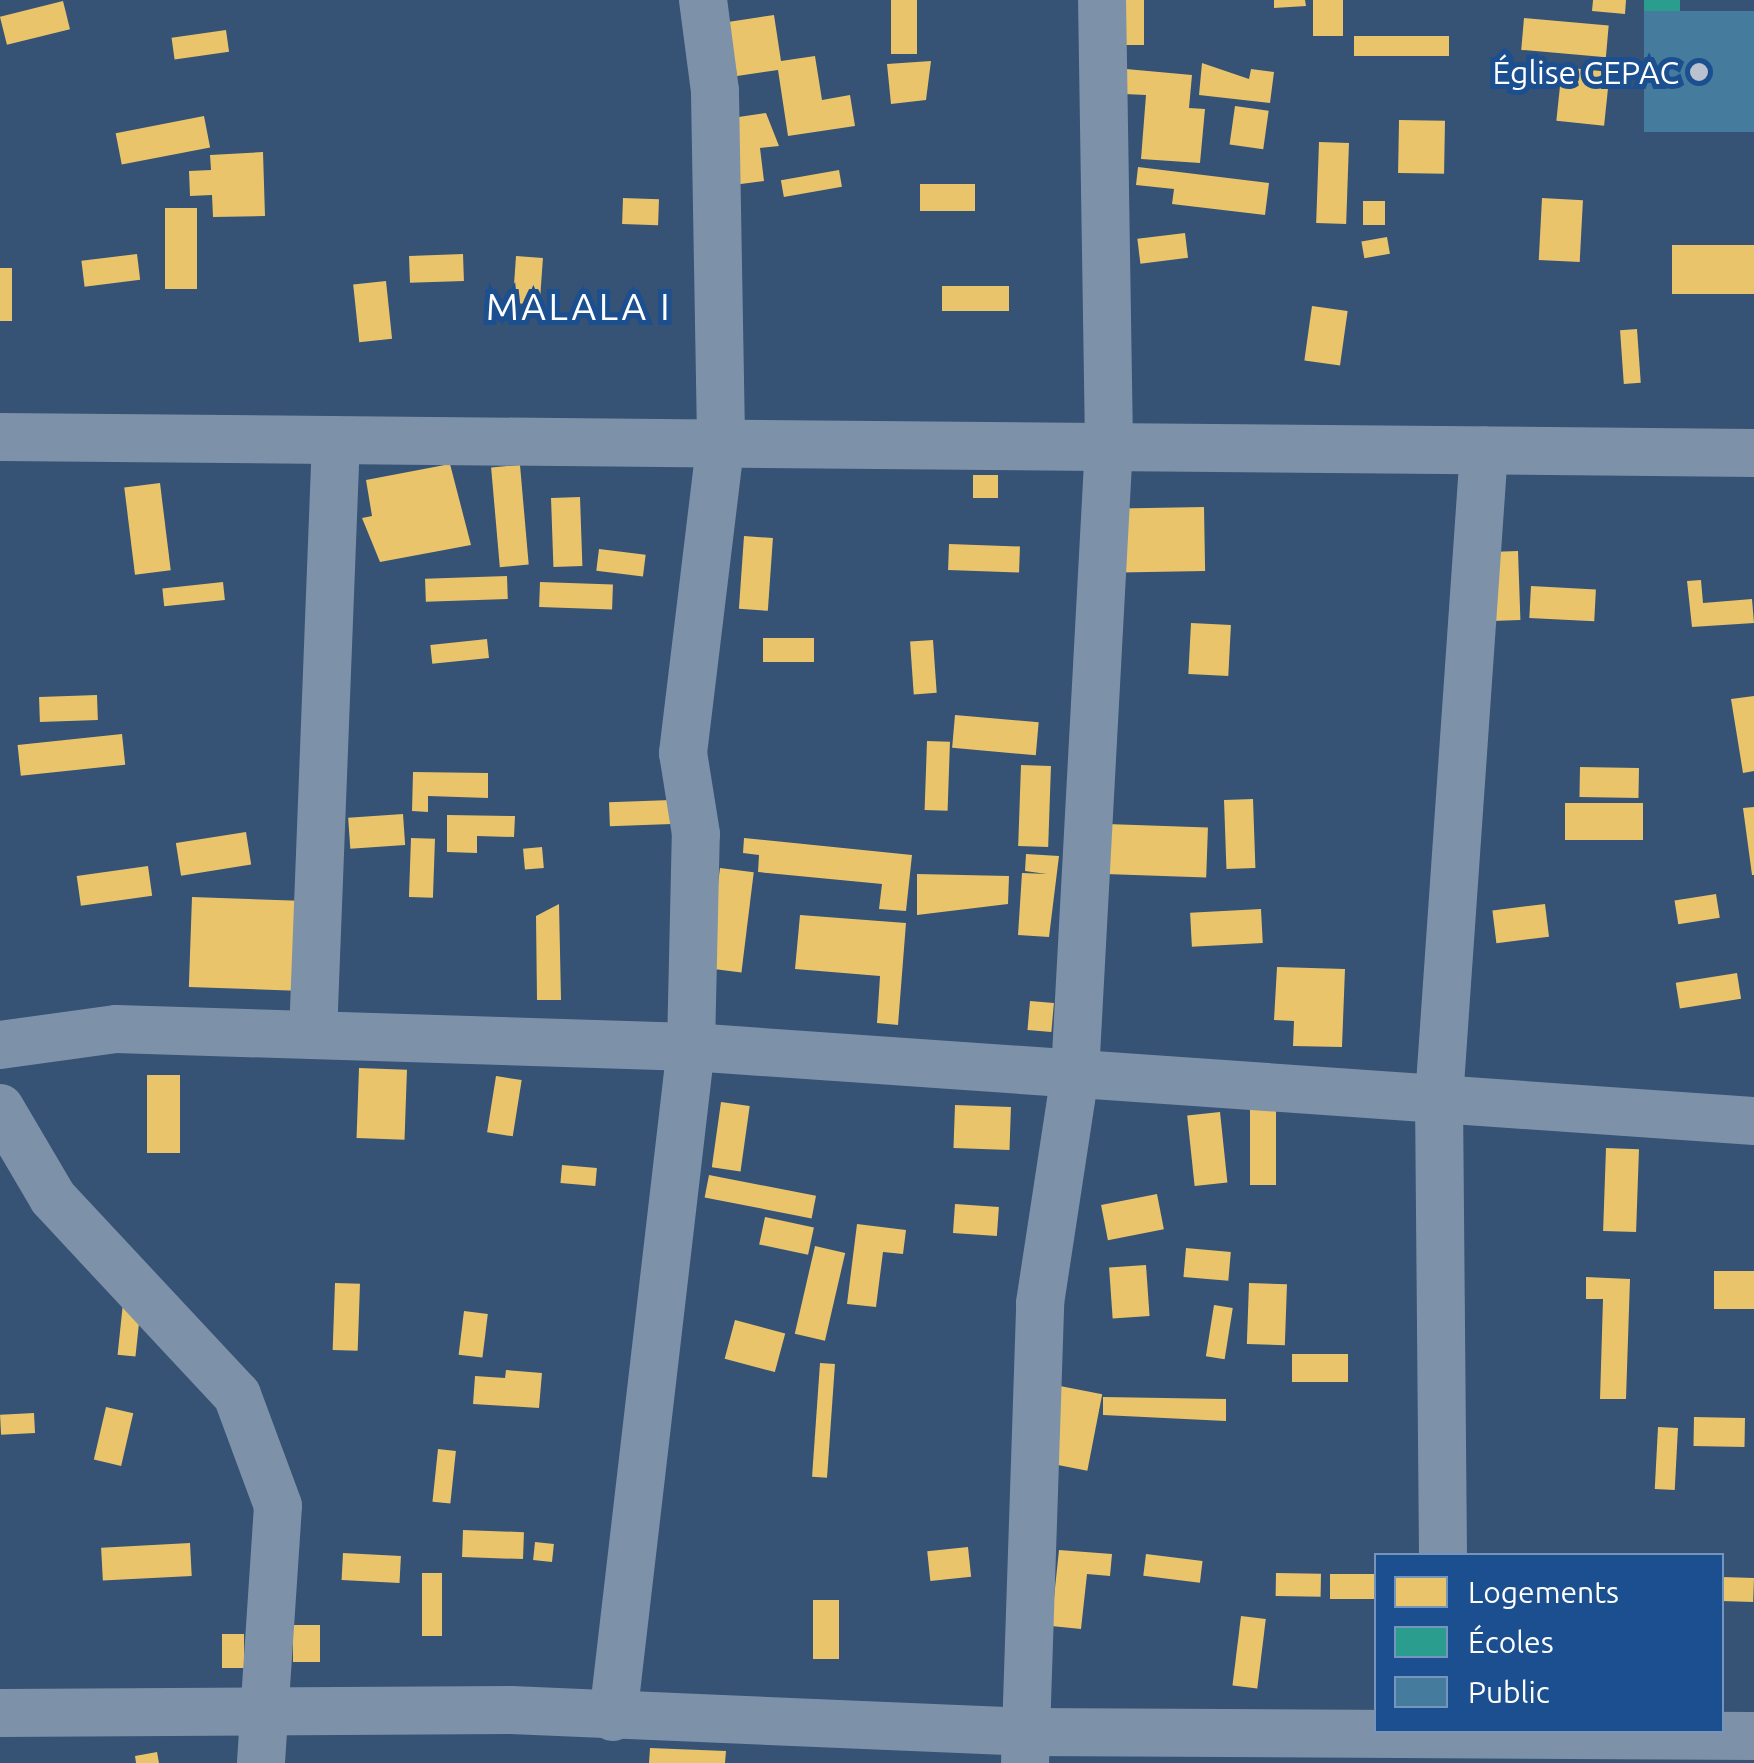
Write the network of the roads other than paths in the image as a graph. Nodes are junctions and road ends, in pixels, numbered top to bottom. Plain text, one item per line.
1 (703, 0) edge
2 (1102, 0) edge
3 (720, 437) junction
4 (0, 438) edge
5 (336, 440) junction
6 (1109, 444) junction
7 (1484, 451) junction
8 (1754, 453) edge
9 (313, 1035) junction
10 (0, 1045) edge
11 (691, 1047) junction
12 (1074, 1074) junction
13 (1439, 1099) junction
14 (0, 1108) edge
15 (1754, 1121) edge
16 (1443, 1553) edge
17 (269, 1711) junction
18 (0, 1713) edge
19 (612, 1717) junction
20 (1754, 1736) edge
21 (1429, 1744) edge
22 (1027, 1747) edge
23 (261, 1763) edge

1 - 3 street
2 - 6 street
3 - 5 street
3 - 6 street
3 - 11 street
4 - 5 street
5 - 9 street
6 - 7 street
6 - 12 street
7 - 8 street
7 - 13 street
9 - 10 street
9 - 11 street
11 - 12 street
11 - 19 street
12 - 13 street
12 - 22 street
13 - 15 street
13 - 16 street
14 - 17 street
17 - 18 street
17 - 19 street
17 - 23 street
19 - 22 street
20 - 21 street
21 - 22 street

